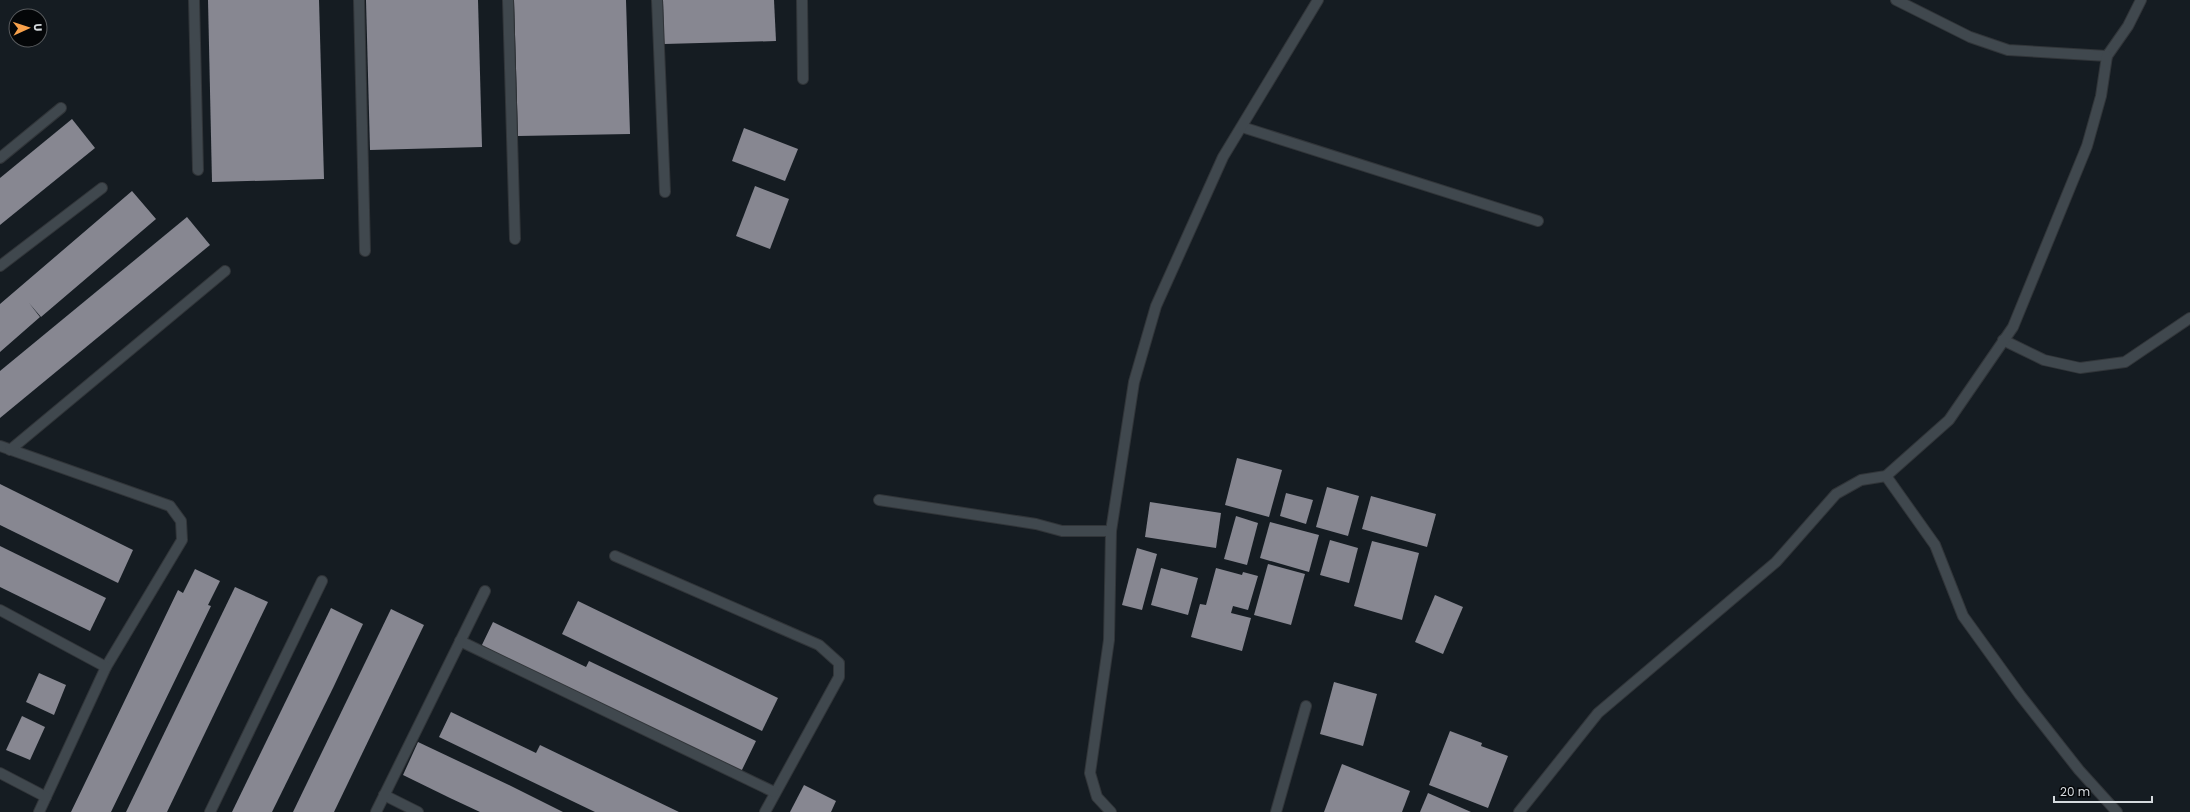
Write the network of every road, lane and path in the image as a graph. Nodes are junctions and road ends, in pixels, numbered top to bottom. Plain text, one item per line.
1 (194, 0) edge
2 (359, 0) edge
3 (508, 0) edge
4 (657, 0) edge
5 (802, 0) edge
6 (1318, 0) edge
7 (1896, 0) edge
8 (2141, 0) edge
9 (2107, 56) junction
10 (803, 79) dead end
11 (61, 108) dead end
12 (1242, 126) junction
13 (0, 158) edge
14 (198, 170) dead end
15 (102, 188) dead end
16 (665, 192) dead end
17 (1538, 221) dead end
18 (515, 238) dead end
19 (365, 251) dead end
20 (0, 266) edge
21 (225, 271) dead end
22 (2190, 318) edge
23 (2004, 340) junction
24 (0, 446) edge
25 (10, 450) junction
26 (1886, 476) junction
27 (879, 500) dead end
28 (1111, 531) junction
29 (615, 556) dead end
30 (322, 580) dead end
31 (485, 591) dead end
32 (0, 610) edge
33 (460, 641) junction
34 (106, 667) junction
35 (1306, 706) dead end
36 (0, 773) edge
37 (774, 792) junction
38 (384, 795) junction
39 (46, 796) junction
40 (39, 812) edge
41 (210, 812) edge
42 (376, 812) edge
43 (418, 812) edge
44 (765, 812) edge
45 (1111, 812) edge
46 (1276, 812) edge
47 (1519, 812) edge
48 (2117, 812) edge

1 - 14 street
2 - 19 street
3 - 18 street
4 - 16 street
5 - 10 street
6 - 12 street
7 - 9 street
8 - 9 street
9 - 23 street
11 - 13 street
12 - 17 street
12 - 28 street
15 - 20 street
21 - 25 street
22 - 23 street
23 - 26 street
24 - 25 street
25 - 34 street
26 - 47 street
26 - 48 street
27 - 28 street
28 - 45 street
29 - 37 street
30 - 41 street
31 - 33 street
32 - 34 street
33 - 37 street
33 - 38 street
34 - 39 street
35 - 46 street
36 - 39 street
37 - 44 street
38 - 42 street
38 - 43 street
39 - 40 street

